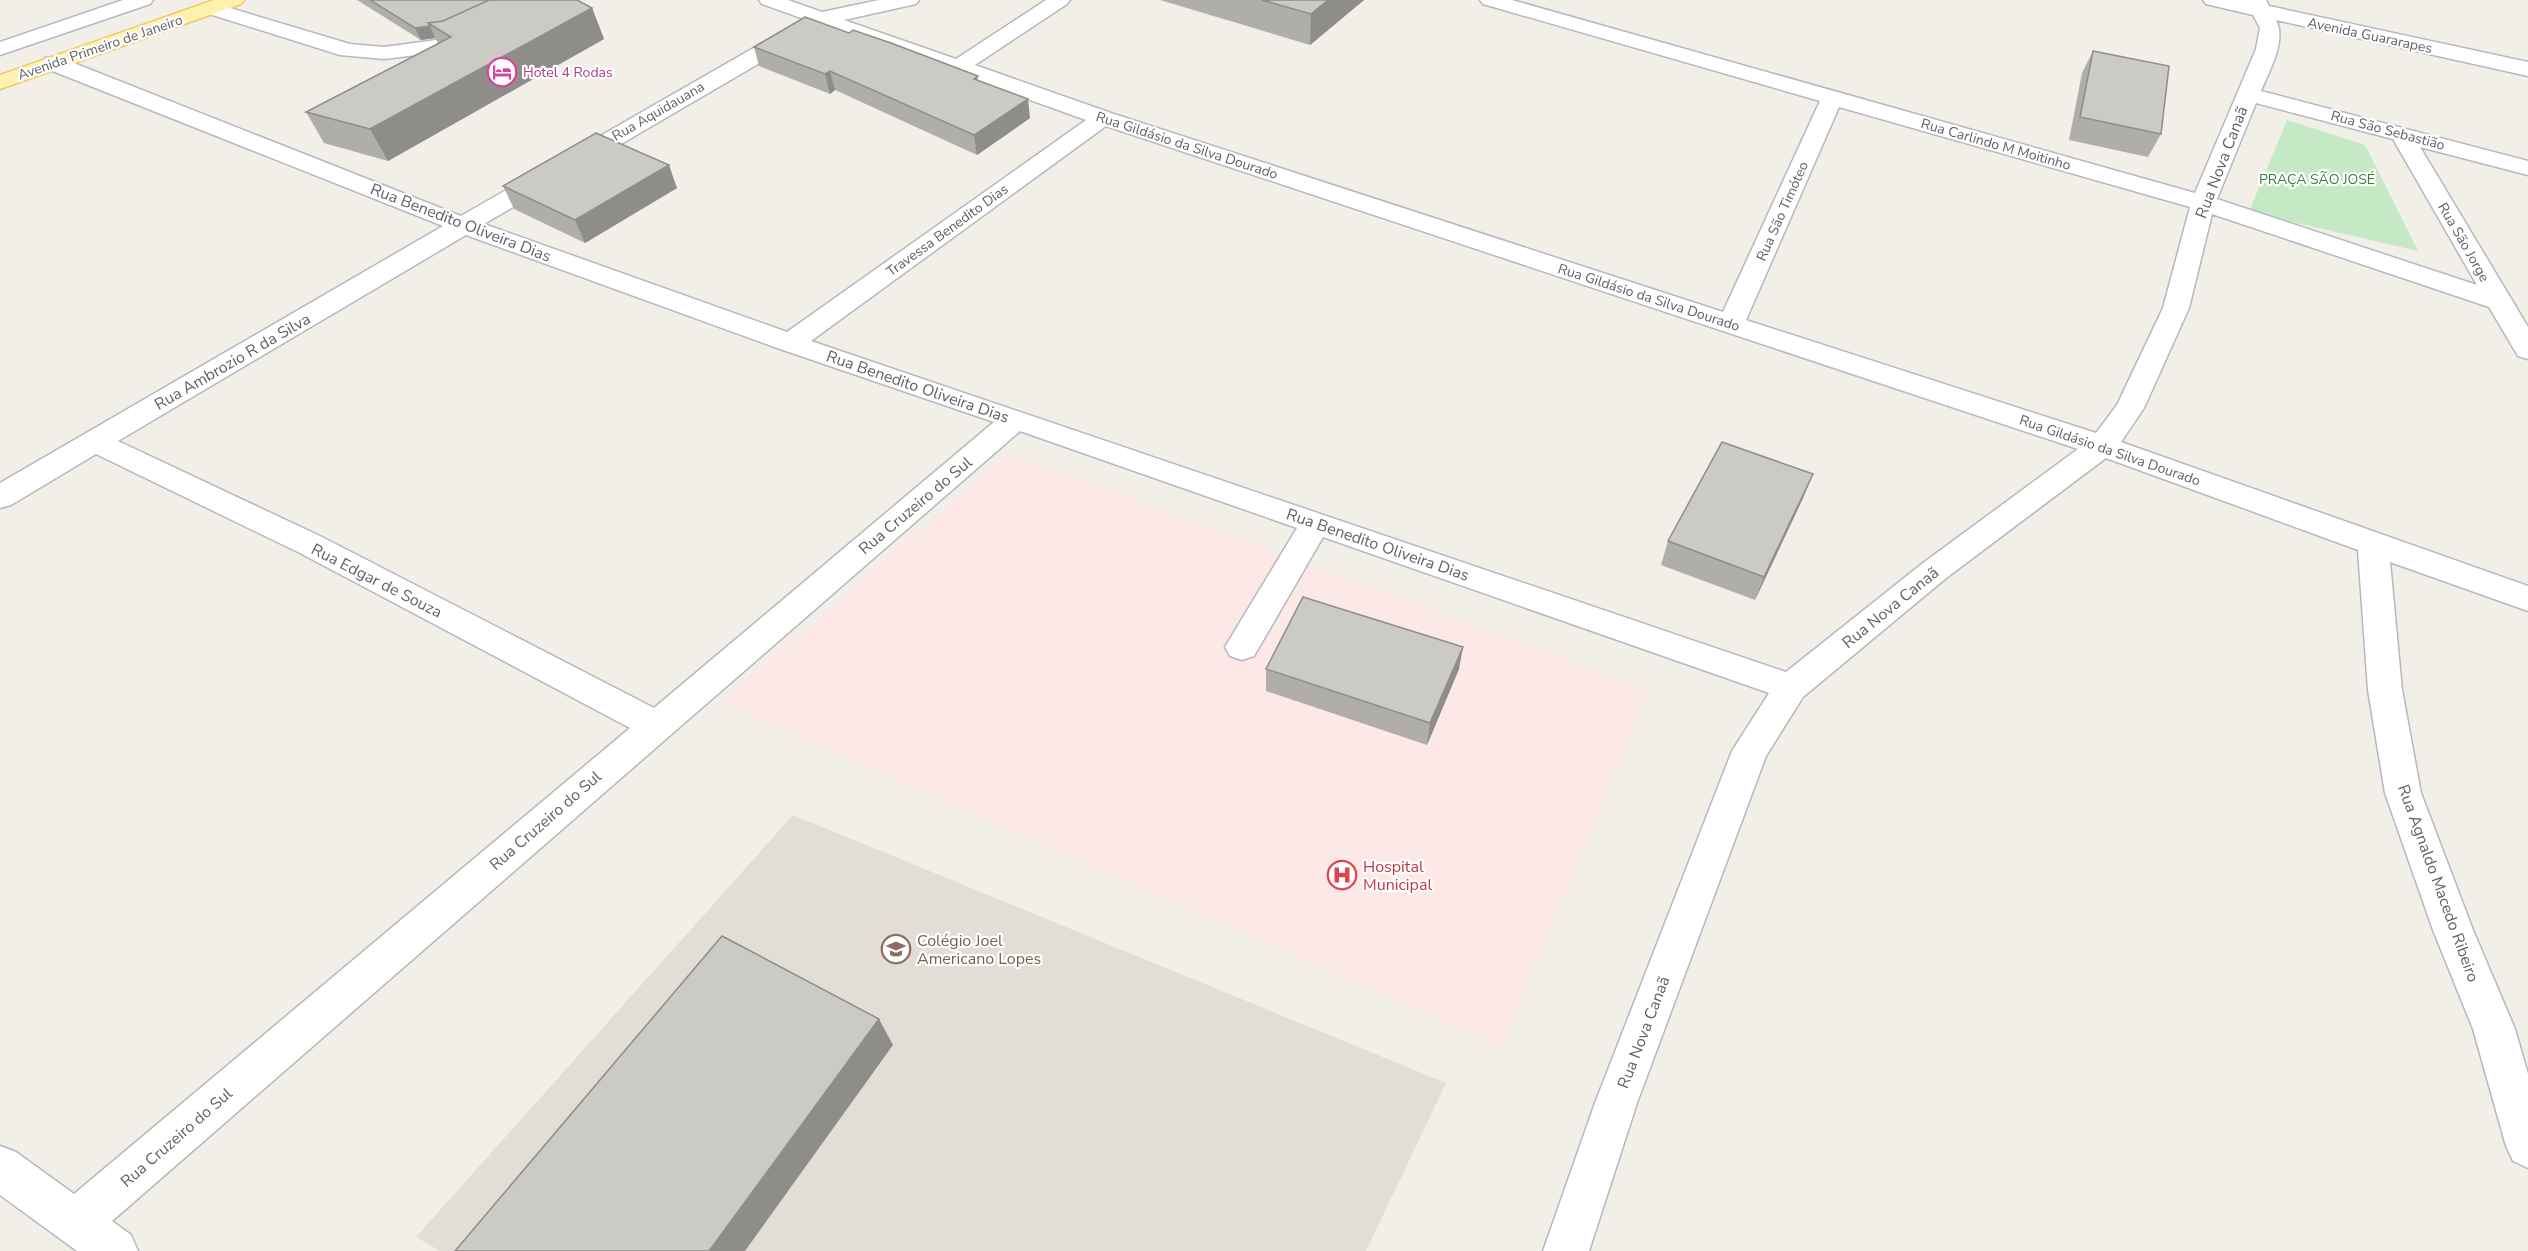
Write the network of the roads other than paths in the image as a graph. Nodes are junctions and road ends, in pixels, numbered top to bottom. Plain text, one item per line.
1 (142, 0) edge
2 (234, 0) edge
3 (541, 0) edge
4 (769, 0) edge
5 (909, 0) edge
6 (1060, 0) edge
7 (1490, 0) edge
8 (2213, 0) edge
9 (2260, 6) edge
10 (210, 8) junction
11 (822, 18) junction
12 (0, 48) edge
13 (54, 63) junction
14 (958, 67) junction
15 (2528, 69) edge
16 (0, 82) edge
17 (2247, 94) junction
18 (1832, 98) junction
19 (1103, 118) junction
20 (2401, 134) junction
21 (2528, 168) edge
22 (2203, 203) junction
23 (464, 225) junction
24 (2498, 301) junction
25 (1731, 324) junction
26 (790, 343) junction
27 (2528, 350) edge
28 (1016, 418) junction
29 (95, 442) junction
30 (2102, 446) junction
31 (0, 497) edge
32 (1315, 523) junction
33 (2373, 542) junction
34 (2528, 599) edge
35 (1242, 646) dead end
36 (1791, 687) junction
37 (656, 725) junction
38 (2528, 1146) edge
39 (0, 1168) edge
40 (75, 1223) junction
41 (116, 1251) edge
42 (1566, 1251) edge

1 - 12 street
2 - 10 main road, Avenida Primeiro de Janeiro
3 - 10 street
4 - 11 street, Rua Gildásio da Silva Dourado
5 - 11 street
6 - 14 street
7 - 18 street, Rua Carlindo M Moitinho
8 - 9 street, Avenida Guararapes
9 - 15 street, Avenida Guararapes
9 - 17 street, Rua Nova Canaã
10 - 13 main road, Avenida Primeiro de Janeiro
11 - 14 street, Rua Gildásio da Silva Dourado
11 - 23 street, Rua Aquidauana
13 - 16 main road, Avenida Primeiro de Janeiro
13 - 23 street, Rua Benedito Oliveira Dias
14 - 19 street, Rua Gildásio da Silva Dourado
17 - 20 street, Rua São Sebastião
17 - 22 street, Rua Nova Canaã
18 - 22 street, Rua Carlindo M Moitinho
18 - 25 street, Rua São Timóteo
19 - 25 street, Rua Gildásio da Silva Dourado
19 - 26 street, Travessa Benedito Dias
20 - 21 street, Rua São Sebastião
20 - 24 street, Rua São Jorge
22 - 24 street, Rua Carlindo M Moitinho
22 - 30 street, Rua Nova Canaã
23 - 26 street, Rua Benedito Oliveira Dias
23 - 29 street, Rua Ambrozio R da Silva
24 - 27 street, Rua São Jorge
25 - 30 street, Rua Gildásio da Silva Dourado
26 - 28 street, Rua Benedito Oliveira Dias
28 - 32 street, Rua Benedito Oliveira Dias
28 - 37 street, Rua Cruzeiro do Sul
29 - 31 street, Rua Ambrozio R da Silva
29 - 37 street, Rua Edgar de Souza
30 - 33 street, Rua Gildásio da Silva Dourado
30 - 36 street, Rua Nova Canaã
32 - 35 street
32 - 36 street, Rua Benedito Oliveira Dias
33 - 34 street, Rua Gildásio da Silva Dourado
33 - 38 street, Rua Agnaldo Macedo Ribeiro
36 - 42 street, Rua Nova Canaã
37 - 40 street, Rua Cruzeiro do Sul
39 - 40 street
40 - 41 street

